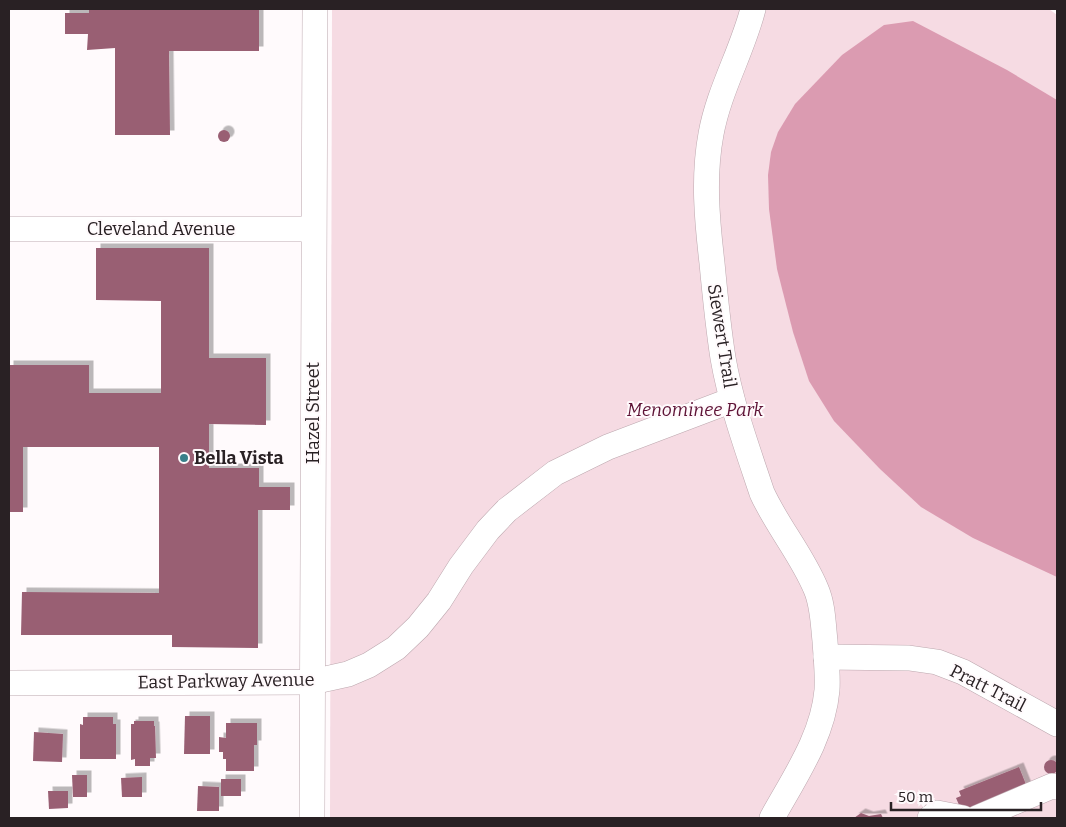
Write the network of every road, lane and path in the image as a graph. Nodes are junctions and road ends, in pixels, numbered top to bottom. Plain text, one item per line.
1 (315, 9) edge
2 (753, 9) edge
3 (9, 229) edge
4 (313, 229) junction
5 (732, 400) junction
6 (826, 657) junction
7 (312, 682) junction
8 (9, 683) edge
9 (1057, 724) edge
10 (1057, 787) edge
11 (312, 818) edge
12 (772, 818) edge
13 (930, 818) edge
14 (963, 818) edge
15 (977, 818) edge

1 - 4 street, Hazel Street
2 - 5 street, Siewert Trail
3 - 4 street, Cleveland Avenue
4 - 7 street, Hazel Street
5 - 6 street, Siewert Trail
5 - 7 street, East Parkway Avenue
6 - 9 street, Pratt Trail
6 - 12 street, Siewert Trail
7 - 8 street, East Parkway Avenue
7 - 11 street, Hazel Street
10 - 15 street
13 - 14 street

